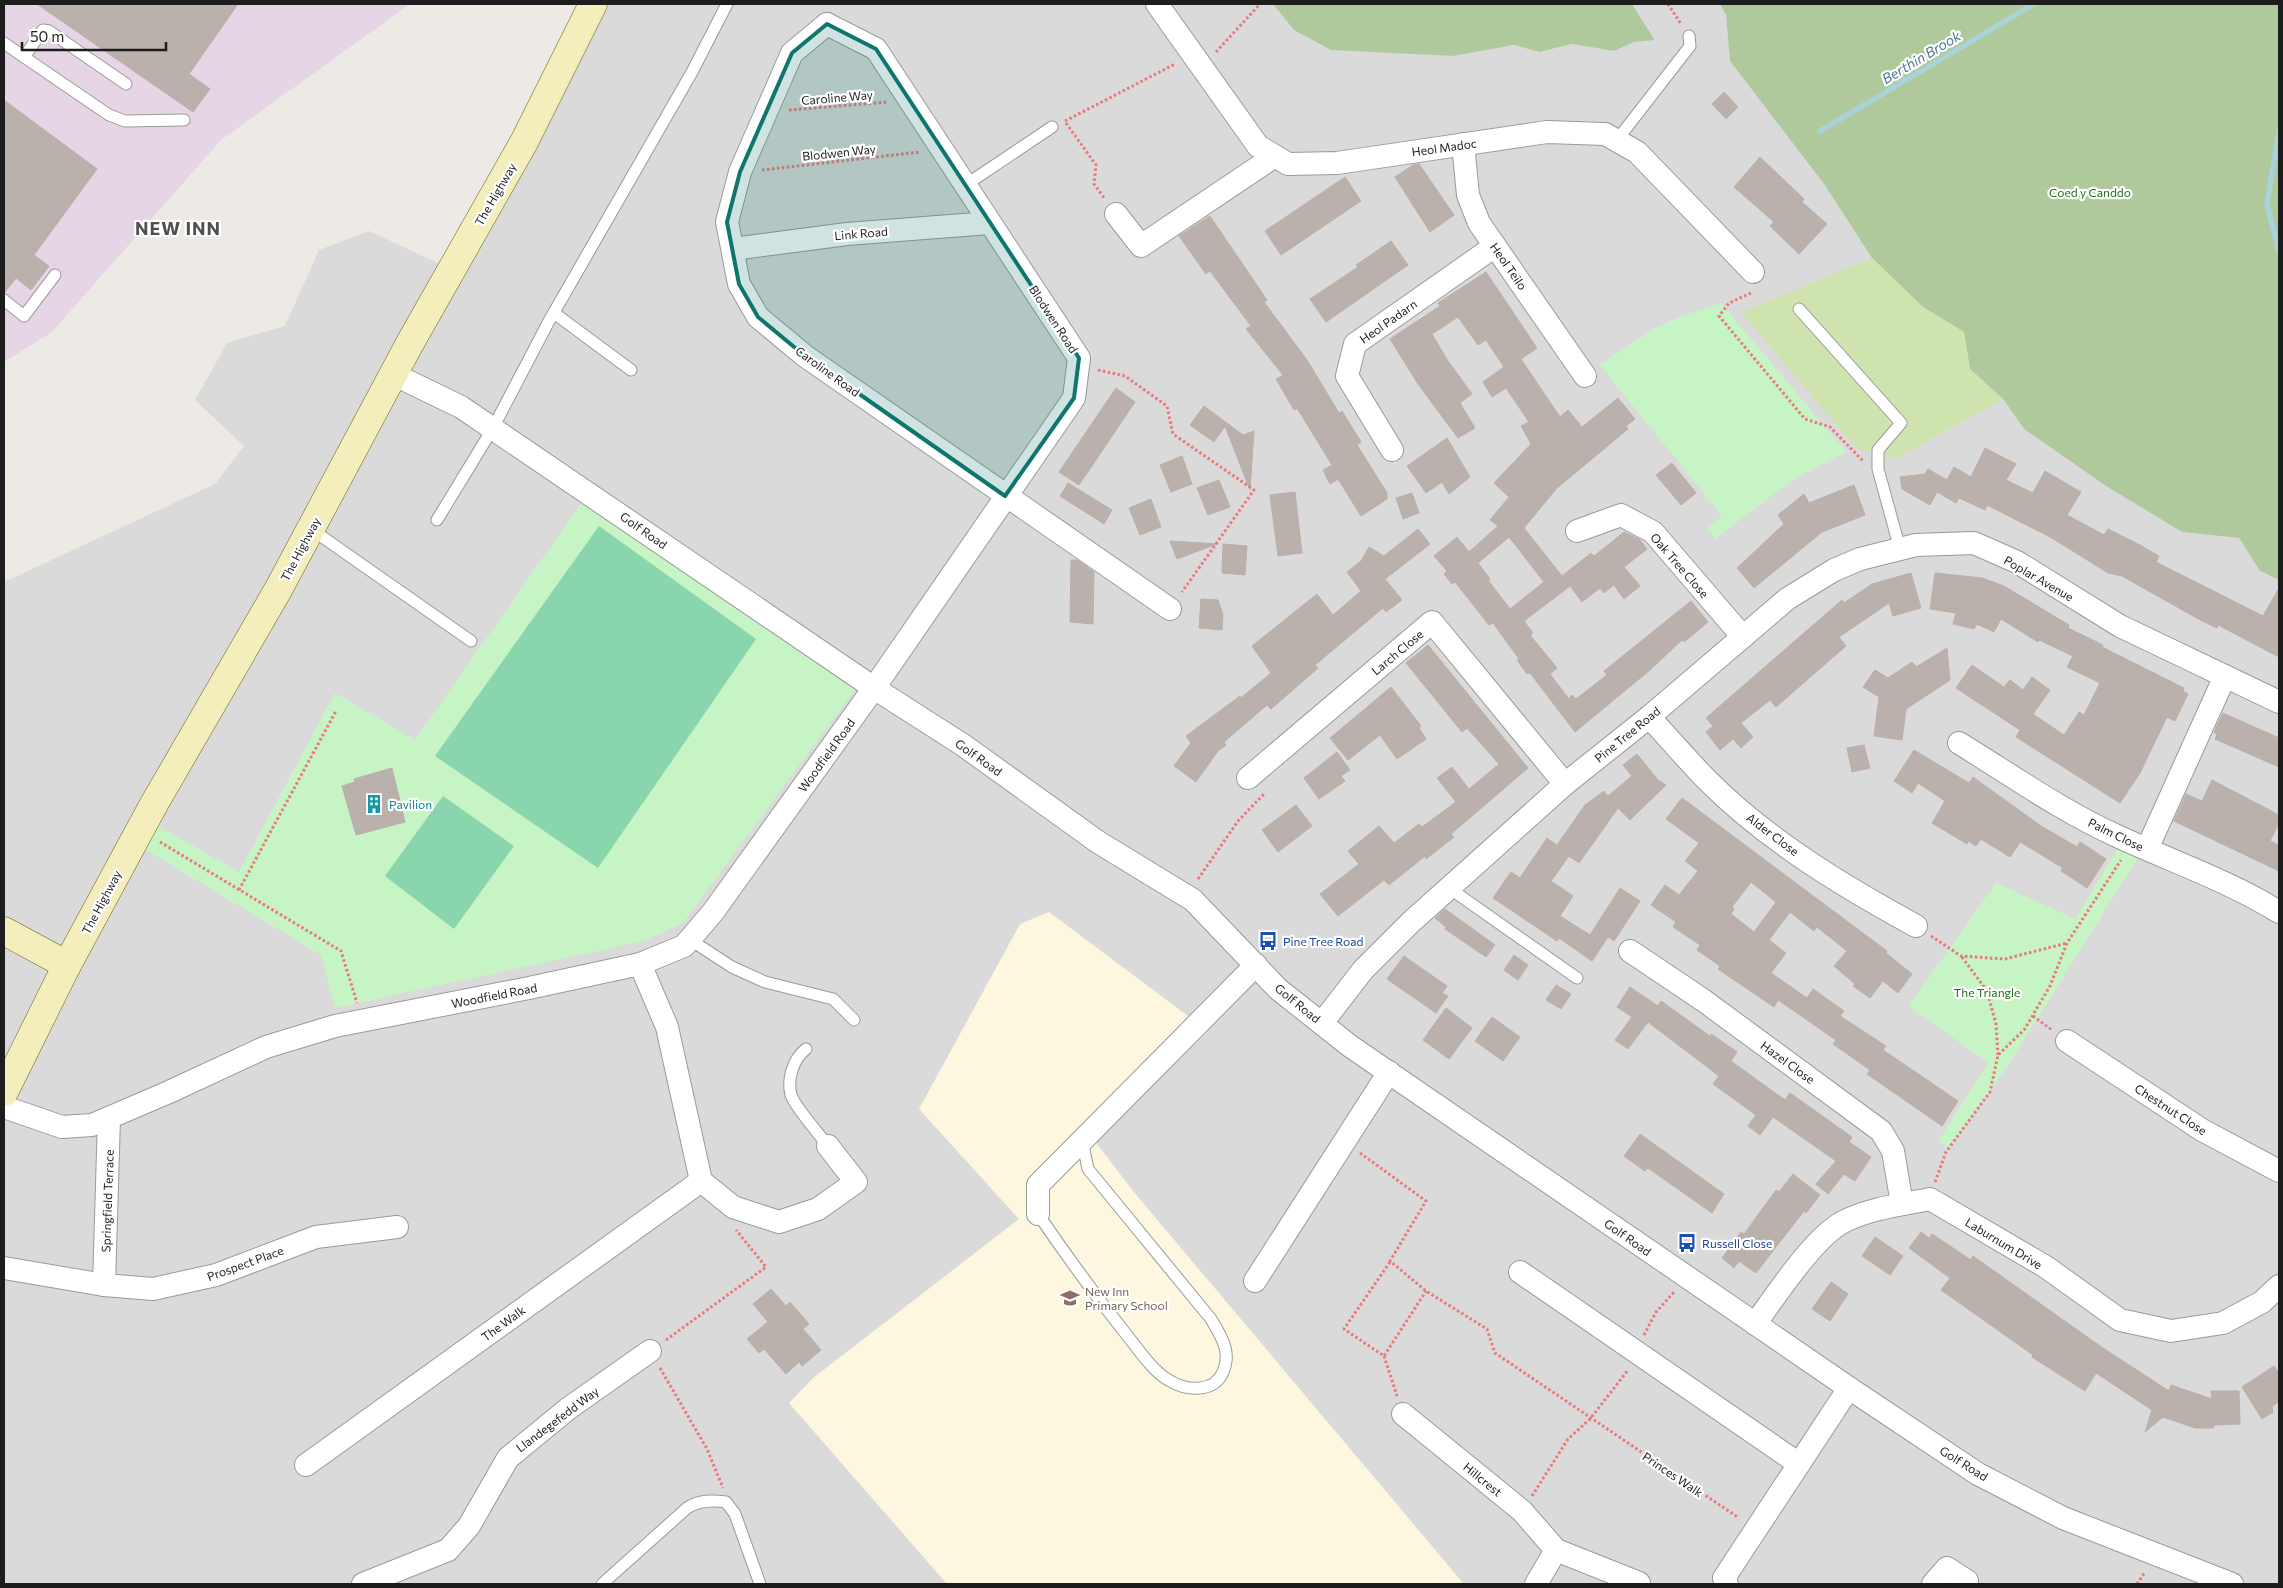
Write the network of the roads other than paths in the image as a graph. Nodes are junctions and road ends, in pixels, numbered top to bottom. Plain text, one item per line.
1 (593, 4) edge
2 (727, 4) edge
3 (1157, 4) edge
4 (828, 14) edge
5 (1689, 36) road end
6 (4, 43) edge
7 (24, 57) junction
8 (126, 84) dead end
9 (184, 120) dead end
10 (1052, 127) road end
11 (1617, 140) junction
12 (1463, 144) junction
13 (1275, 156) junction
14 (964, 186) junction
15 (1116, 214) road end
16 (989, 223) junction
17 (1495, 246) junction
18 (732, 249) junction
19 (1753, 272) road end
20 (55, 275) dead end
21 (4, 300) edge
22 (1799, 308) dead end
23 (554, 313) junction
24 (631, 370) dead end
25 (393, 374) junction
26 (1585, 376) dead end
27 (493, 428) junction
28 (1392, 450) dead end
29 (1005, 496) junction
30 (438, 520) dead end
31 (310, 529) junction
32 (1577, 531) dead end
33 (1900, 549) junction
34 (1170, 609) road end
35 (1743, 637) junction
36 (471, 641) dead end
37 (2225, 676) junction
38 (874, 688) junction
39 (2279, 702) edge
40 (1649, 717) junction
41 (1959, 744) dead end
42 (1251, 775) road end
43 (1565, 784) junction
44 (2139, 846) junction
45 (1449, 888) junction
46 (2279, 912) edge
47 (1916, 926) road end
48 (4, 931) edge
49 (689, 939) junction
50 (1630, 951) dead end
51 (640, 964) junction
52 (67, 965) junction
53 (1256, 966) junction
54 (1577, 978) dead end
55 (854, 1020) dead end
56 (1322, 1023) junction
57 (2067, 1041) dead end
58 (806, 1050) dead end
59 (1389, 1072) junction
60 (4, 1092) edge
61 (4, 1107) edge
62 (109, 1118) junction
63 (1082, 1140) junction
64 (828, 1146) joint
65 (2279, 1171) edge
66 (701, 1181) junction
67 (1902, 1204) junction
68 (1038, 1214) joint
69 (397, 1227) dead end
70 (4, 1268) edge
71 (1520, 1272) dead end
72 (1255, 1281) dead end
73 (104, 1284) junction
74 (2279, 1286) edge
75 (1754, 1324) junction
76 (650, 1351) road end
77 (1848, 1388) junction
78 (1404, 1414) road end
79 (306, 1464) dead end
80 (1799, 1464) junction
81 (1556, 1550) junction
82 (1967, 1581) dead end
83 (1639, 1583) edge
84 (363, 1584) edge
85 (602, 1584) edge
86 (760, 1584) edge
87 (1536, 1584) edge
88 (1727, 1584) edge
89 (1933, 1584) edge
90 (2232, 1584) edge

1 - 25 street, The Highway
2 - 23 lane
3 - 13 street, Heol Madoc
4 - 14 street, Blodwen Road
4 - 18 street, Caroline Road
5 - 11 lane
6 - 7 lane
7 - 8 lane
7 - 9 lane
10 - 14 lane
11 - 12 street, Heol Madoc
11 - 19 street, Heol Madoc
12 - 13 street, Heol Madoc
12 - 17 street, Heol Teilo
13 - 15 street
14 - 16 street, Blodwen Road
16 - 18 street, Link Road
16 - 29 street, Blodwen Road
17 - 26 street, Heol Teilo
17 - 28 street, Heol Padarn
18 - 29 street, Caroline Road
20 - 21 lane
22 - 33 lane
23 - 24 lane
23 - 27 lane
25 - 27 street, Golf Road
25 - 31 street, The Highway
27 - 30 lane
27 - 38 street, Golf Road
29 - 34 street, Caroline Road
29 - 38 street, Blodwen Road
31 - 36 lane
31 - 52 street, The Highway
32 - 35 street, Oak Tree Close
33 - 35 street, Poplar Avenue
33 - 37 street, Poplar Avenue
35 - 40 street, Pine Tree Road
37 - 39 street, Poplar Avenue
37 - 44 street
38 - 49 street, Woodfield Road
38 - 53 street, Golf Road
40 - 43 street, Pine Tree Road
40 - 47 street, Alder Close
41 - 44 street, Palm Close
42 - 43 street, Larch Close
43 - 45 street, Pine Tree Road
44 - 46 street, Palm Close
45 - 54 lane
45 - 56 street, Pine Tree Road
48 - 52 street
49 - 51 street, Woodfield Road
49 - 55 lane
50 - 67 street, Hazel Close
51 - 62 street, Woodfield Road
51 - 66 street
52 - 60 street, The Highway
53 - 56 street, Golf Road
53 - 63 street
56 - 59 street, Golf Road
57 - 65 street, Chestnut Close
58 - 64 lane
59 - 72 street
59 - 75 street, Golf Road
61 - 62 street, Woodfield Road
62 - 73 street, Springfield Terrace
63 - 68 street
63 - 68 lane
64 - 66 street
66 - 79 street, The Walk
67 - 74 street, Laburnum Drive
67 - 75 street
69 - 73 street, Prospect Place
70 - 73 street, Prospect Place
71 - 80 street
75 - 77 street, Golf Road
76 - 84 street, Llandegefedd Way
77 - 80 street
77 - 90 street, Golf Road
78 - 81 street, Hillcrest
80 - 88 street
81 - 83 street, Hillcrest
81 - 87 street
82 - 89 street
85 - 86 lane

